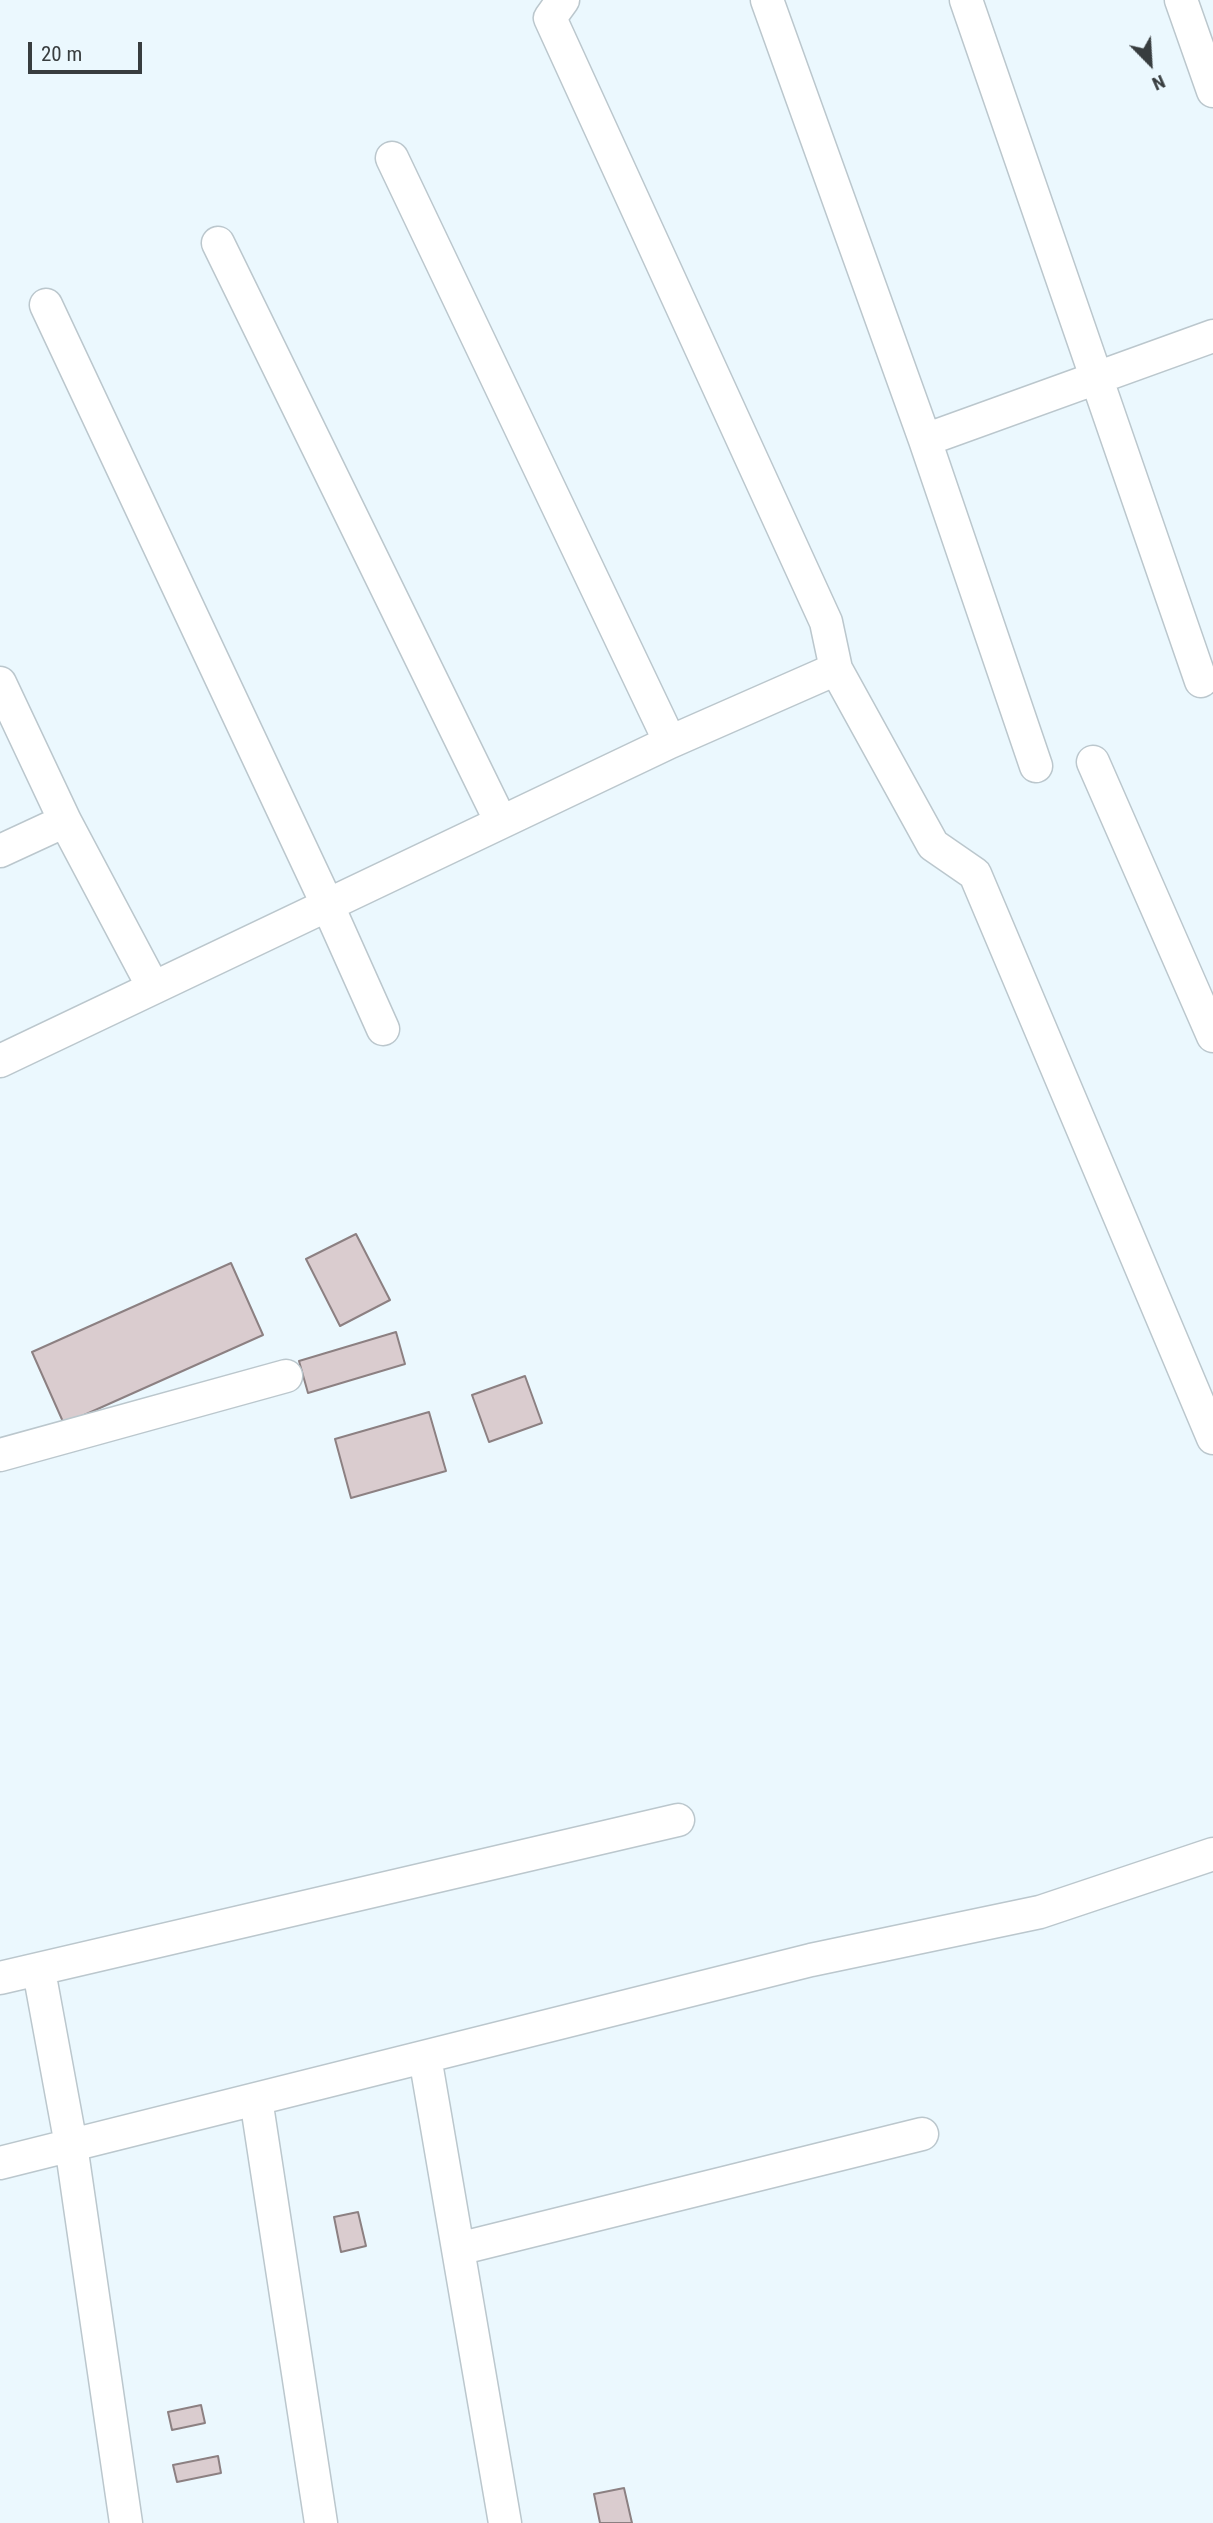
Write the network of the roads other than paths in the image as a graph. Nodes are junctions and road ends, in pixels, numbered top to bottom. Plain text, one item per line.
1 (564, 0) edge
2 (767, 0) edge
3 (966, 0) edge
4 (1181, 0) edge
5 (1213, 91) edge
6 (392, 158) dead end
7 (218, 243) dead end
8 (46, 305) dead end
9 (1213, 336) edge
10 (1097, 378) junction
11 (925, 440) junction
12 (836, 668) junction
13 (1201, 681) dead end
14 (0, 683) edge
15 (670, 742) junction
16 (1093, 762) dead end
17 (1036, 766) dead end
18 (65, 821) junction
19 (501, 822) junction
20 (0, 851) edge
21 (328, 906) junction
22 (153, 987) junction
23 (383, 1029) dead end
24 (1213, 1036) edge
25 (0, 1061) edge
26 (286, 1376) dead end
27 (1213, 1438) edge
28 (0, 1455) edge
29 (678, 1820) dead end
30 (1213, 1854) edge
31 (39, 1971) junction
32 (0, 1978) edge
33 (425, 2057) junction
34 (256, 2099) junction
35 (922, 2134) dead end
36 (71, 2145) junction
37 (0, 2163) edge
38 (458, 2249) junction
39 (126, 2523) edge
40 (321, 2523) edge
41 (505, 2523) edge

1 - 12 street
2 - 11 street
3 - 10 street
4 - 5 street
6 - 15 street
7 - 19 street
8 - 21 street
9 - 10 street
10 - 11 street
10 - 13 street
11 - 17 street
12 - 15 street
12 - 27 street
14 - 18 street
15 - 19 street
16 - 24 street
18 - 20 street
18 - 22 street
19 - 21 street
21 - 22 street
21 - 23 street
22 - 25 street
26 - 28 street
29 - 31 street
30 - 33 street
31 - 32 street
31 - 36 street
33 - 34 street
33 - 38 street
34 - 36 street
34 - 40 street
35 - 38 street
36 - 37 street
36 - 39 street
38 - 41 street

